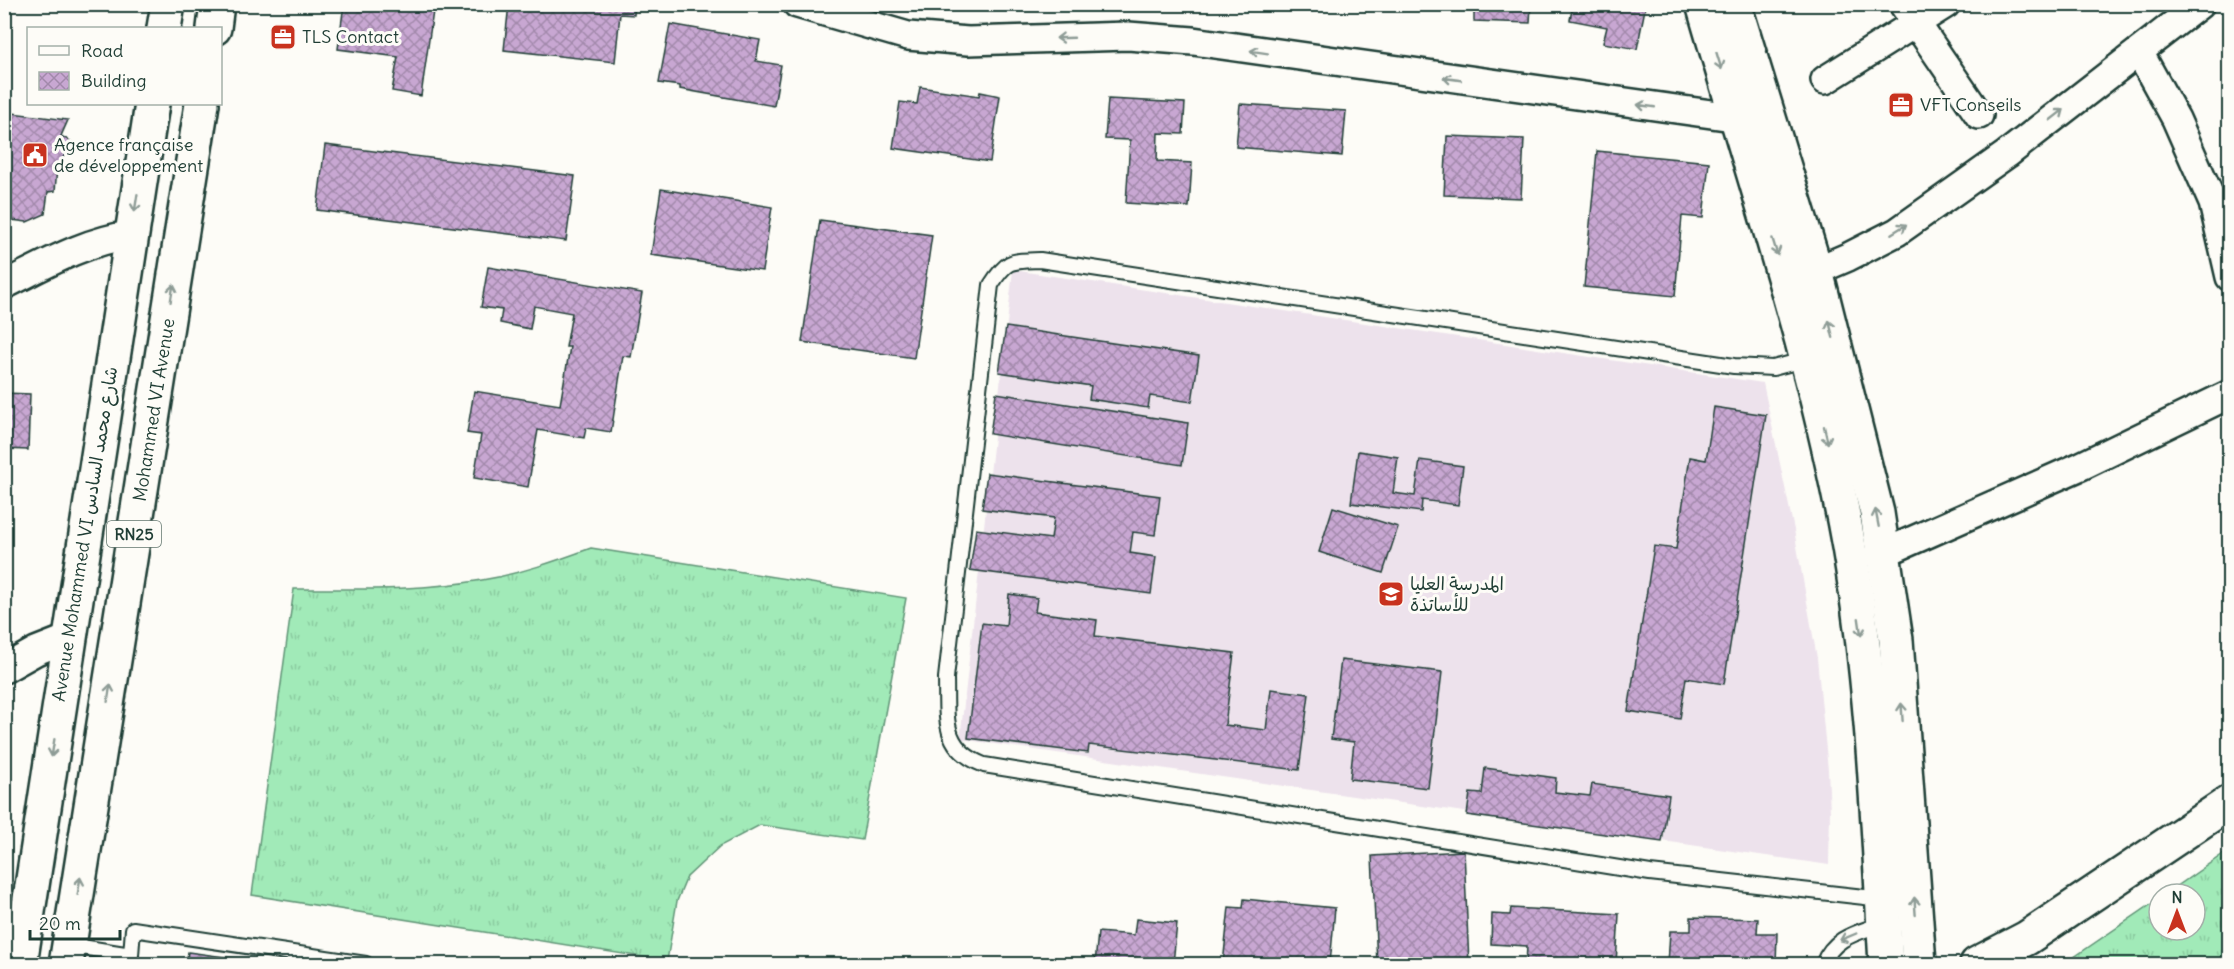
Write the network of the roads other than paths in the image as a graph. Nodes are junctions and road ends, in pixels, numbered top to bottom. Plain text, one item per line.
1 (168, 4) edge
2 (217, 4) edge
3 (796, 4) edge
4 (1702, 4) edge
5 (1734, 4) edge
6 (1946, 4) edge
7 (2200, 4) edge
8 (1909, 14) edge
9 (164, 27) edge
10 (214, 27) edge
11 (2139, 52) junction
12 (1825, 80) dead end
13 (152, 105) edge
14 (202, 105) edge
15 (1979, 116) dead end
16 (1736, 118) junction
17 (1769, 122) junction
18 (130, 235) junction
19 (1816, 271) junction
20 (2229, 277) edge
21 (1786, 284) junction
22 (4, 285) edge
23 (1807, 359) junction
24 (2229, 394) edge
25 (1884, 553) junction
26 (69, 638) junction
27 (4, 669) edge
28 (2229, 802) edge
29 (1883, 911) junction
30 (68, 955) edge
31 (20, 964) edge
32 (366, 964) edge
33 (1823, 964) edge
34 (1886, 964) edge
35 (1919, 964) edge
36 (1977, 964) edge

1 - 9 main road
2 - 10 main road
16 -> 3 street
4 -> 16 main road
5 - 17 main road
6 - 8 street
7 - 11 street
8 - 12 street
8 - 15 street
19 -> 11 street
11 - 20 street
13 -> 18 main road, Avenue Mohammed VI شارع محمد السادس / RN25
30 -> 14 main road, Mohammed VI Avenue / RN25
16 - 17 street
16 -> 21 main road
17 - 19 main road
18 - 22 street
18 - 26 main road, Avenue Mohammed VI شارع محمد السادس / RN25
19 - 21 street
25 -> 19 main road
21 - 23 main road
23 -> 29 main road
23 - 29 lane
24 - 25 street
35 -> 25 main road
26 - 27 street
26 -> 31 main road, Avenue Mohammed VI شارع محمد السادس / RN25
28 - 36 main road
29 -> 33 lane
29 - 34 main road
30 - 32 lane

